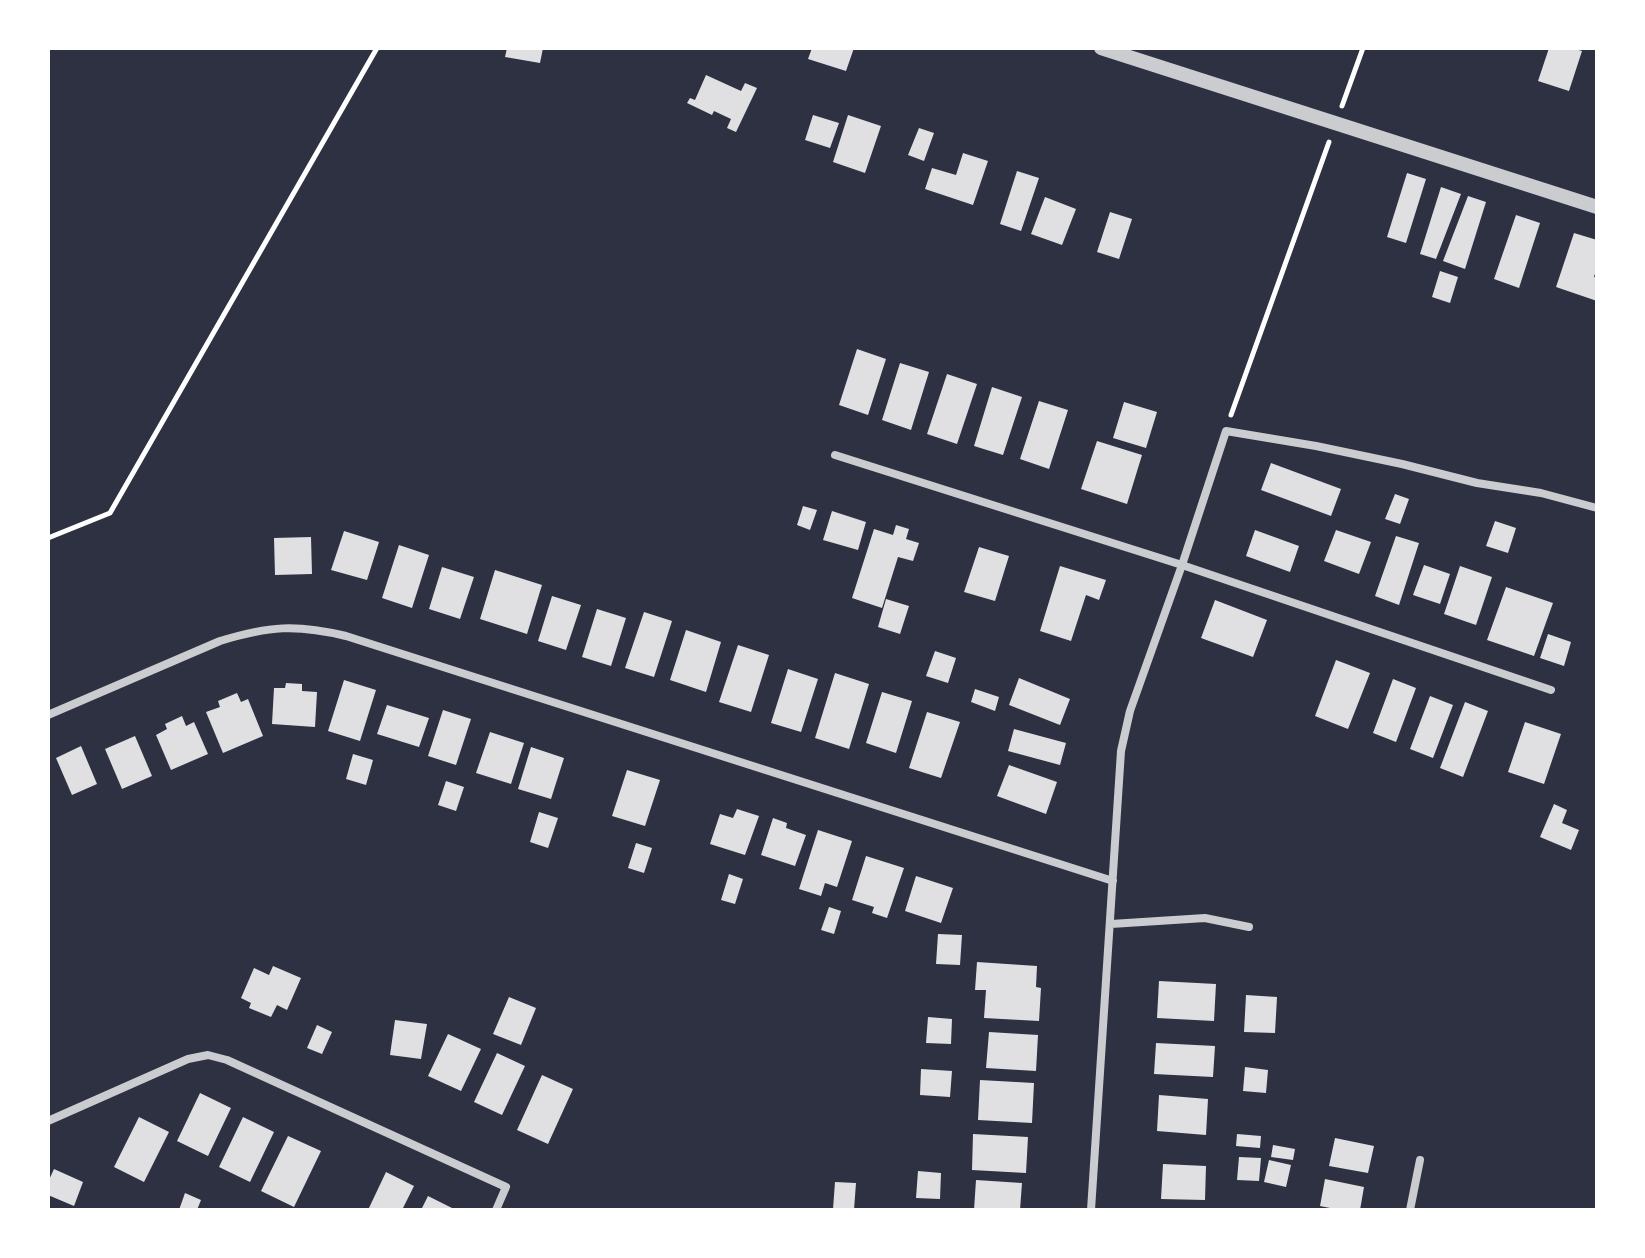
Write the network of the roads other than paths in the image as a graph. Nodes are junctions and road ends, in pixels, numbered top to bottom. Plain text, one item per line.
1 (1101, 48) edge
2 (1597, 207) edge
3 (835, 455) dead end
4 (1597, 508) edge
5 (1182, 565) junction
6 (1551, 690) dead end
7 (48, 715) edge
8 (1113, 881) junction
9 (1111, 924) junction
10 (1249, 927) dead end
11 (48, 1121) edge
12 (1420, 1160) dead end
13 (496, 1210) edge
14 (1091, 1210) edge
15 (1410, 1210) edge

1 - 2 street
3 - 5 street
4 - 5 street
5 - 6 street
5 - 8 street
7 - 8 street
8 - 9 street
9 - 10 street
9 - 14 street
11 - 13 street
12 - 15 street

